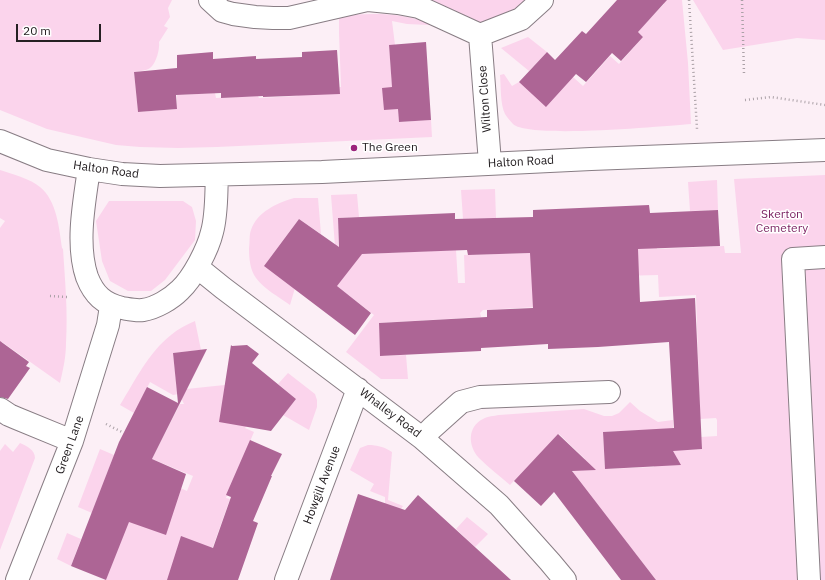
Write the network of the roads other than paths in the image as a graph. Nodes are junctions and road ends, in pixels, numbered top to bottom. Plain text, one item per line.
1 (210, 0) edge
2 (367, 0) edge
3 (542, 0) edge
4 (480, 35) junction
5 (0, 141) edge
6 (825, 150) edge
7 (490, 163) junction
8 (89, 169) junction
9 (217, 175) junction
10 (825, 257) edge
11 (197, 267) junction
12 (111, 306) junction
13 (358, 389) junction
14 (608, 392) dead end
15 (0, 409) edge
16 (422, 438) junction
17 (72, 441) junction
18 (17, 580) edge
19 (286, 580) edge
20 (565, 580) edge
21 (809, 580) edge

1 - 2 street
2 - 4 street
3 - 4 street
4 - 7 street, Wilton Close
5 - 8 street, Halton Road
6 - 7 street, Halton Road
7 - 9 street, Halton Road
8 - 9 street, Halton Road
8 - 12 street
9 - 11 street
10 - 21 street
11 - 12 street
11 - 13 street, Whalley Road
12 - 17 street, Green Lane
13 - 16 street, Whalley Road
13 - 19 street, Howgill Avenue
14 - 16 street
15 - 17 street
16 - 20 street, Whalley Road
17 - 18 street, Green Lane

